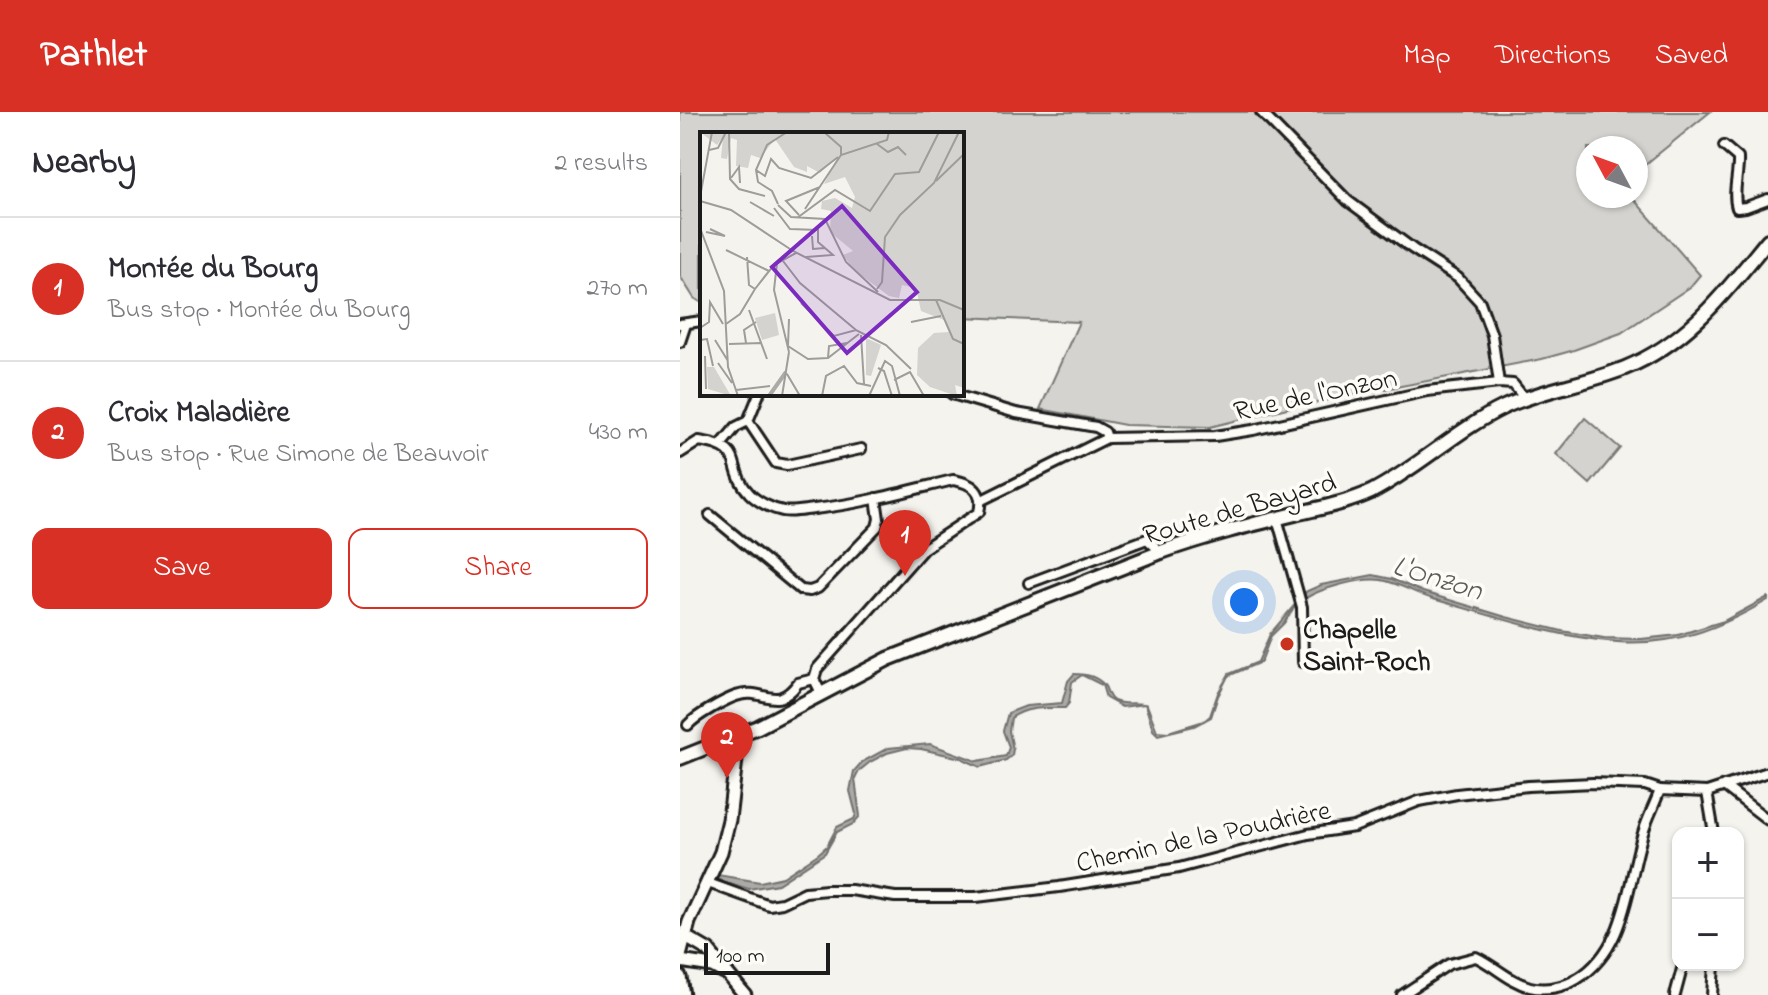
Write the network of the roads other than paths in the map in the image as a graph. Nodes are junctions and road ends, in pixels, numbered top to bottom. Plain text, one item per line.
1 (1261, 112) edge
2 (1724, 146) dead end
3 (1768, 199) edge
4 (1768, 240) edge
5 (683, 324) edge
6 (680, 342) edge
7 (1499, 383) junction
8 (758, 396) edge
9 (959, 396) edge
10 (1525, 399) junction
11 (748, 421) junction
12 (1107, 438) junction
13 (721, 445) junction
14 (861, 449) dead end
15 (680, 453) edge
16 (876, 498) junction
17 (982, 500) junction
18 (710, 515) dead end
19 (1277, 518) junction
20 (1161, 552) junction
21 (1029, 583) dead end
22 (1303, 662) dead end
23 (814, 679) junction
24 (821, 693) junction
25 (688, 725) dead end
26 (734, 738) junction
27 (680, 758) edge
28 (1768, 772) edge
29 (1724, 786) junction
30 (1660, 790) junction
31 (1707, 792) junction
32 (1768, 820) edge
33 (1713, 827) edge
34 (708, 883) junction
35 (684, 936) junction
36 (680, 958) edge
37 (1681, 971) edge
38 (1714, 971) edge
39 (727, 975) junction
40 (680, 977) edge
41 (681, 985) edge
42 (683, 995) edge
43 (745, 995) edge
44 (1402, 995) edge
45 (1675, 995) edge
46 (1712, 995) edge

1 - 7 street
2 - 3 street
4 - 10 main road, Route de Bayard
5 - 6 street
7 - 10 street
7 - 12 street, Rue de l'Onzon
8 - 11 street
9 - 12 street
10 - 19 main road, Route de Bayard
11 - 13 street
11 - 14 street
12 - 17 street
13 - 15 street
13 - 16 street
16 - 17 street
16 - 18 street
17 - 23 street
19 - 20 main road, Route de Bayard
19 - 22 street
20 - 21 street
20 - 24 main road, Route de Bayard
23 - 24 street
23 - 25 street
24 - 26 main road, Route de Bayard
26 - 27 main road, Route de Bayard
26 - 34 main road
28 - 29 street
29 - 31 street
29 - 32 street
30 - 31 street, Chemin de la Poudrière
30 - 34 street, Chemin de la Poudrière
30 - 44 street
31 - 33 street
34 - 35 main road
35 - 36 main road
35 - 39 main road
36 - 39 main road
37 - 45 street
38 - 46 street
39 - 43 main road
40 - 41 main road
41 - 42 main road

